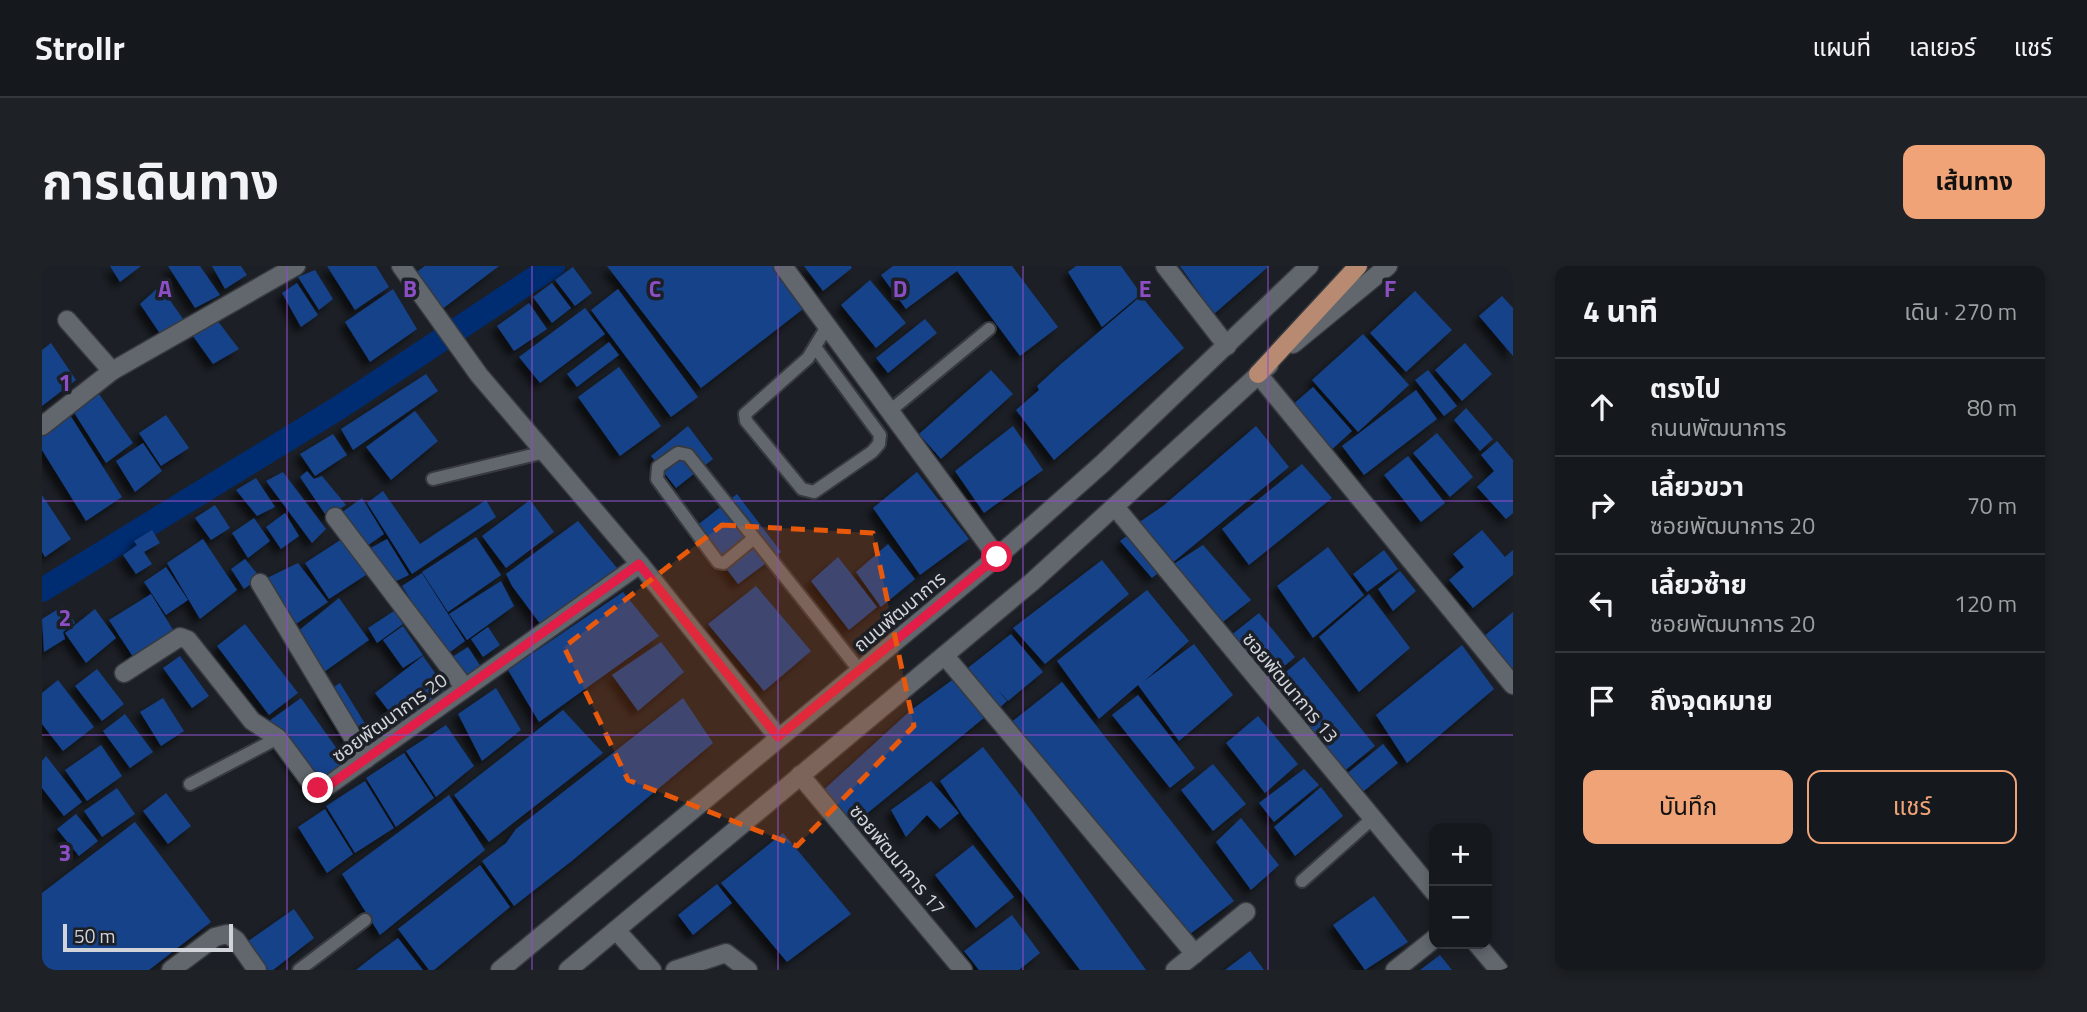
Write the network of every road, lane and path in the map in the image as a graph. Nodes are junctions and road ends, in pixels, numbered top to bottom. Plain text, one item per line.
1 (296, 266) edge
2 (401, 266) edge
3 (1165, 266) edge
4 (1309, 266) edge
5 (1358, 266) edge
6 (1388, 266) edge
7 (791, 269) edge
8 (67, 320) dead end
9 (828, 325) junction
10 (989, 328) dead end
11 (1227, 346) junction
12 (815, 347) junction
13 (112, 371) junction
14 (1258, 374) junction
15 (891, 410) junction
16 (42, 426) edge
17 (545, 452) junction
18 (433, 479) dead end
19 (1116, 508) junction
20 (335, 517) dead end
21 (753, 539) junction
22 (997, 557) junction
23 (639, 564) junction
24 (260, 583) dead end
25 (945, 656) junction
26 (860, 671) junction
27 (124, 673) dead end
28 (1513, 685) edge
29 (465, 688) junction
30 (778, 737) junction
31 (278, 738) junction
32 (366, 760) junction
33 (800, 775) junction
34 (190, 784) dead end
35 (1373, 818) junction
36 (1302, 881) dead end
37 (1429, 886) edge
38 (1246, 912) dead end
39 (365, 920) dead end
40 (615, 930) junction
41 (1429, 943) edge
42 (1481, 949) edge
43 (1195, 954) junction
44 (171, 970) edge
45 (257, 970) edge
46 (299, 970) edge
47 (500, 970) edge
48 (568, 970) edge
49 (652, 970) edge
50 (675, 970) edge
51 (748, 970) edge
52 (963, 970) edge
53 (1175, 970) edge
54 (1395, 970) edge
55 (1499, 970) edge

1 - 13 street
2 - 17 street
3 - 11 street
4 - 11 street, ถนนพัฒนาการ
5 - 14 main road
6 - 14 street
7 - 9 street
8 - 13 street
9 - 12 lane
9 - 15 street
10 - 15 lane
11 - 22 street, ถนนพัฒนาการ
12 - 12 lane
13 - 16 street
14 - 19 street
14 - 28 street
15 - 22 street
17 - 18 lane
17 - 23 street
19 - 25 street
19 - 35 street, ซอยพัฒนาการ 13
20 - 29 street
21 - 21 lane
21 - 26 lane
22 - 26 street, ถนนพัฒนาการ
23 - 29 street, ซอยพัฒนาการ 20
23 - 30 street
24 - 32 street
25 - 33 street
25 - 43 street
26 - 30 street, ถนนพัฒนาการ
27 - 31 street, ซอยพัฒนาการ 20
29 - 32 street, ซอยพัฒนาการ 20
30 - 47 street, ถนนพัฒนาการ
31 - 32 street, ซอยพัฒนาการ 20
31 - 34 lane
33 - 40 street
33 - 52 street, ซอยพัฒนาการ 17
35 - 36 lane
35 - 37 street, ซอยพัฒนาการ 13
38 - 43 street
39 - 46 lane
40 - 48 street
40 - 49 street
41 - 54 street
42 - 55 street
43 - 53 street
44 - 45 street
50 - 51 street

